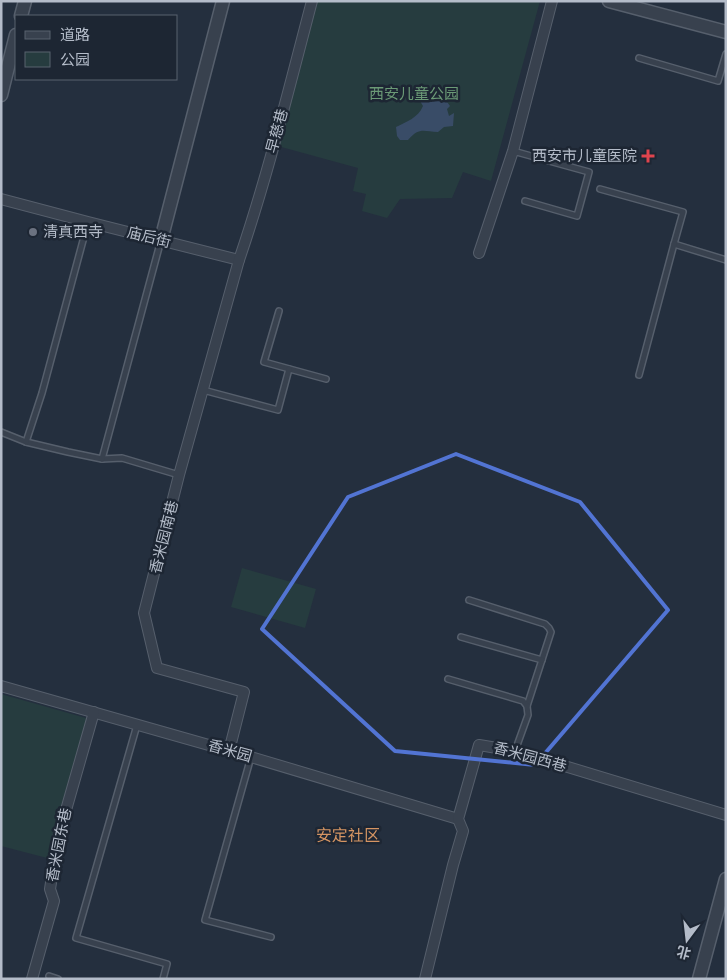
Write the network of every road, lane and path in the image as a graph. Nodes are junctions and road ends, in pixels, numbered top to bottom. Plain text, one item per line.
1 (25, 1) edge
2 (223, 1) edge
3 (312, 1) edge
4 (552, 1) edge
5 (609, 1) edge
6 (21, 15) edge
7 (726, 32) edge
8 (15, 39) edge
9 (726, 54) edge
10 (639, 58) dead end
11 (1, 95) edge
12 (513, 151) junction
13 (600, 189) dead end
14 (1, 199) edge
15 (525, 201) dead end
16 (88, 222) junction
17 (161, 240) junction
18 (674, 244) junction
19 (479, 253) dead end
20 (239, 260) junction
21 (726, 260) edge
22 (279, 311) dead end
23 (289, 369) junction
24 (639, 376) dead end
25 (326, 379) dead end
26 (203, 390) junction
27 (1, 432) edge
28 (26, 442) junction
29 (102, 460) junction
30 (179, 475) junction
31 (469, 600) dead end
32 (461, 637) dead end
33 (542, 660) junction
34 (448, 679) dead end
35 (1, 686) edge
36 (527, 706) junction
37 (94, 712) junction
38 (137, 724) junction
39 (228, 751) junction
40 (515, 751) junction
41 (250, 757) junction
42 (726, 814) edge
43 (458, 819) junction
44 (726, 879) edge
45 (271, 937) dead end
46 (48, 976) dead end
47 (32, 979) edge
48 (58, 979) edge
49 (163, 979) edge
50 (425, 979) edge
51 (699, 979) edge

1 - 6 street
2 - 17 street
3 - 20 street, 早慈巷
4 - 12 street
5 - 7 street
8 - 11 street
9 - 10 lane
12 - 15 lane
12 - 19 street
13 - 18 lane
14 - 16 street, 庙后街
16 - 17 street, 庙后街
16 - 28 lane
17 - 20 street, 庙后街
17 - 29 lane
18 - 21 lane
18 - 24 lane
20 - 26 street, 香米园南巷
22 - 23 lane
23 - 25 lane
23 - 26 lane
26 - 30 street, 香米园南巷
27 - 28 lane
28 - 29 lane
29 - 30 lane
30 - 39 street, 香米园南巷
31 - 33 lane
32 - 33 lane
33 - 36 lane
34 - 36 lane
35 - 37 street, 香米园
36 - 40 lane
37 - 38 street, 香米园
37 - 47 street, 香米园东巷
38 - 39 street, 香米园
38 - 49 lane
39 - 41 street, 香米园
40 - 42 street, 香米园西巷
40 - 43 street, 香米园西巷
41 - 43 street, 香米园
41 - 45 lane
43 - 50 street, 香米园西巷
44 - 51 street
46 - 48 lane

